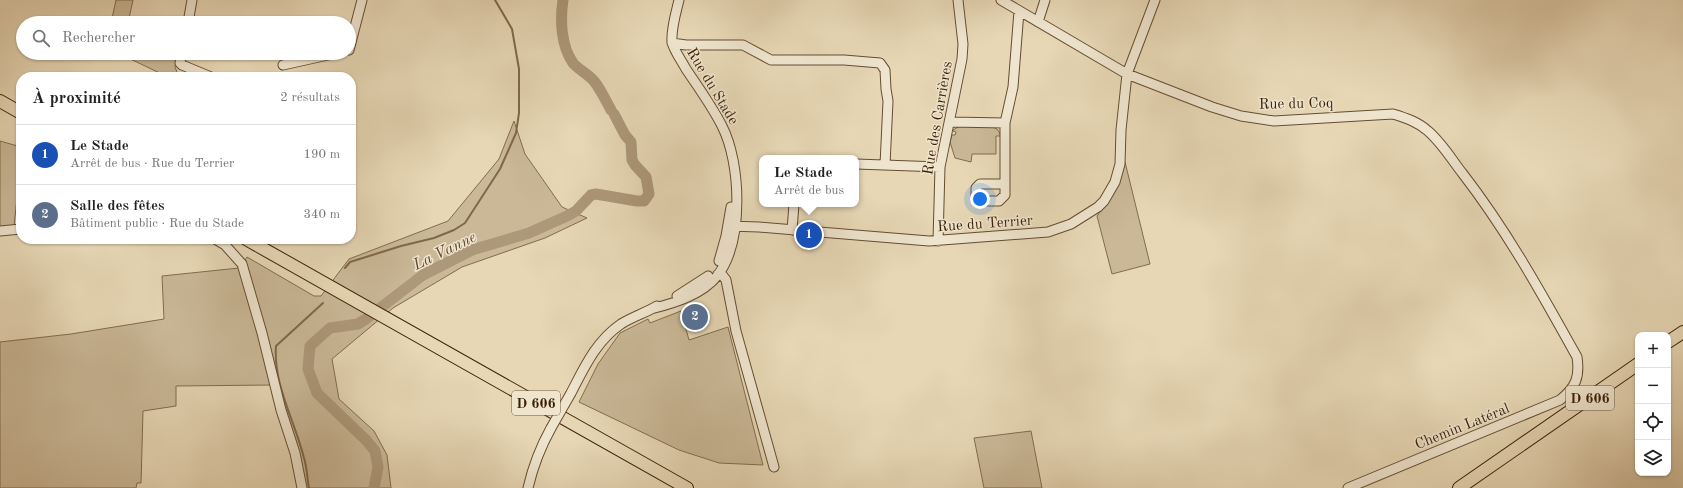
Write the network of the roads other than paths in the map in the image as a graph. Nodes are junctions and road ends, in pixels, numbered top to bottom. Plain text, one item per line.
1 (192, 0) edge
2 (362, 0) edge
3 (679, 0) edge
4 (958, 0) edge
5 (1001, 0) edge
6 (1045, 0) edge
7 (1155, 0) edge
8 (1019, 11) junction
9 (189, 16) edge
10 (1038, 22) junction
11 (356, 23) edge
12 (672, 43) junction
13 (181, 60) edge
14 (303, 60) edge
15 (283, 64) dead end
16 (199, 72) edge
17 (1127, 74) junction
18 (0, 101) edge
19 (16, 110) edge
20 (951, 122) junction
21 (1005, 123) junction
22 (859, 164) edge
23 (885, 165) junction
24 (940, 167) junction
25 (1005, 184) dead end
26 (794, 207) edge
27 (731, 226) junction
28 (16, 229) edge
29 (792, 230) junction
30 (0, 231) edge
31 (938, 241) junction
32 (223, 244) edge
33 (255, 244) edge
34 (716, 272) junction
35 (1683, 332) edge
36 (1671, 340) edge
37 (1635, 366) edge
38 (1578, 378) joint
39 (774, 467) dead end
40 (302, 488) edge
41 (528, 488) edge
42 (687, 488) edge
43 (1348, 488) edge
44 (1459, 488) edge

1 - 9 street
2 - 11 street
3 - 12 street, Rue du Stade
4 - 20 street, Rue des Carrières
5 - 8 street, Rue du Coq
6 - 10 street
7 - 17 street, Rue du Terrier
8 - 10 street, Rue du Coq
8 - 21 street
10 - 17 street, Rue du Coq
12 - 23 street
12 - 27 street, Rue du Stade
13 - 16 street
14 - 15 street
17 - 31 street, Rue du Terrier
17 - 38 street, Rue du Coq
18 - 19 main road
20 - 21 street
20 - 24 street, Rue des Carrières
21 - 25 street
22 - 23 street
23 - 24 street
24 - 31 street, Rue des Carrières
26 - 29 street
27 - 29 street, Rue du Terrier
27 - 34 street, Rue du Stade
28 - 30 street
29 - 31 street, Rue du Terrier
32 - 40 street
33 - 42 main road, D 606
34 - 39 street
34 - 41 street, Rue du Stade, bridge
35 - 36 main road
37 - 44 main road, D 606
38 - 43 street, Chemin Latéral

